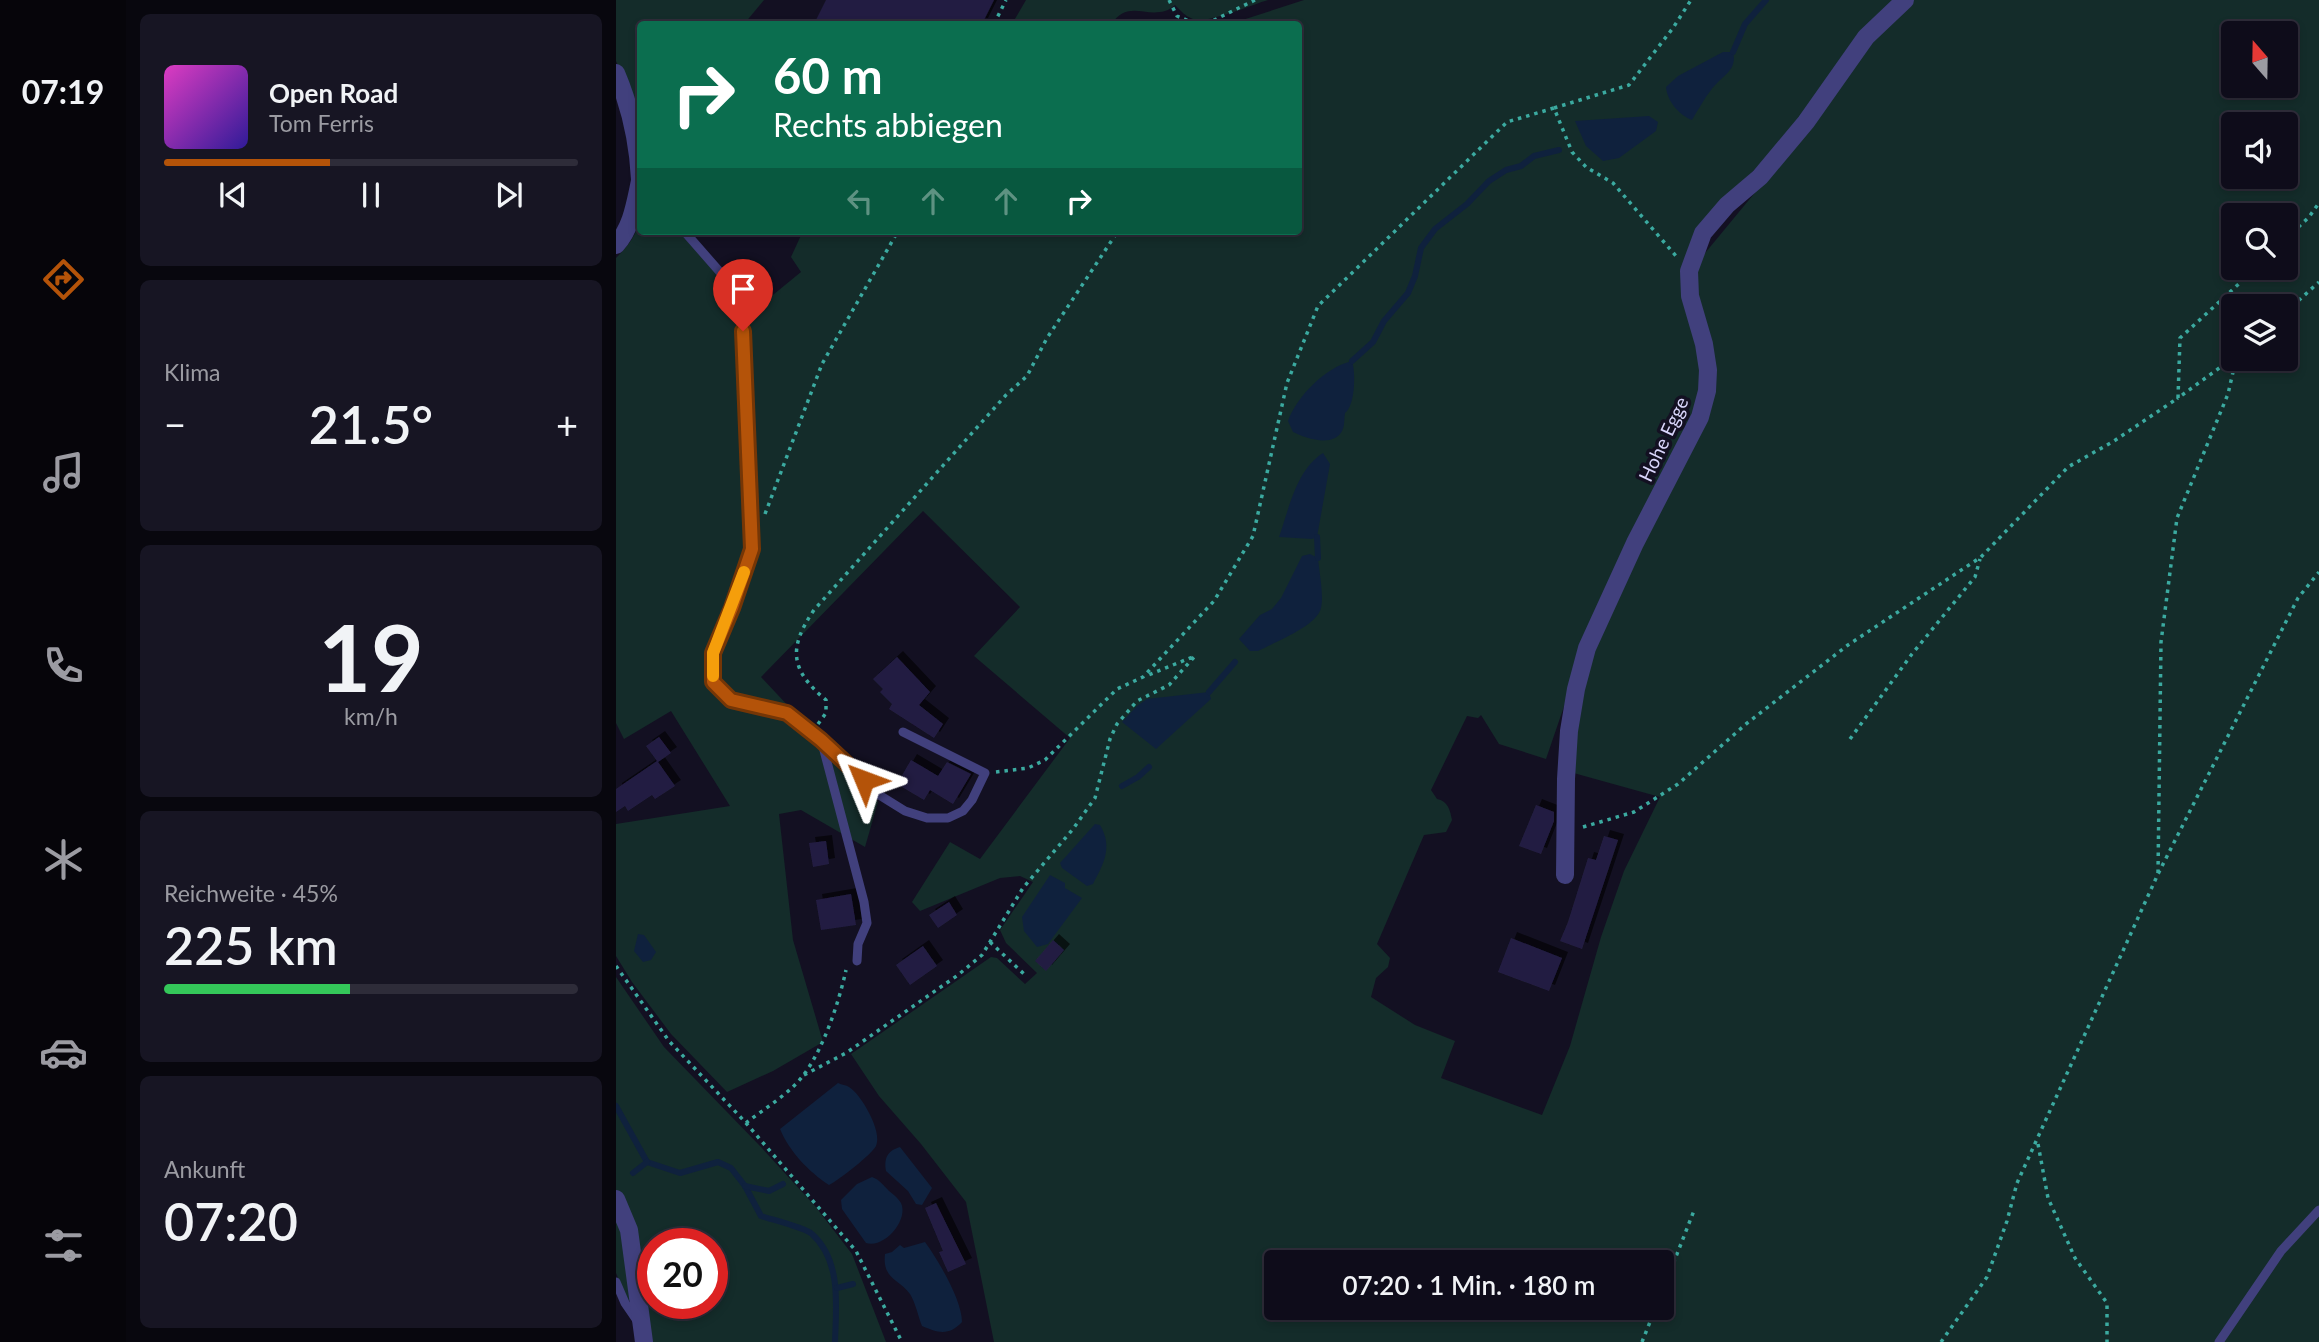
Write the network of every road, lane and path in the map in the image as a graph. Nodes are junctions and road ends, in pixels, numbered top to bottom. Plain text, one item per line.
1 (1006, 0) edge
2 (1169, 0) edge
3 (1255, 0) edge
4 (1691, 0) edge
5 (1905, 0) edge
6 (996, 21) edge
7 (1189, 21) edge
8 (1212, 21) edge
9 (616, 73) edge
10 (1554, 108) junction
11 (637, 138) edge
12 (637, 194) edge
13 (2319, 203) edge
14 (2298, 227) edge
15 (688, 235) edge
16 (896, 235) edge
17 (1115, 235) edge
18 (616, 245) edge
19 (1689, 271) junction
20 (2243, 280) edge
21 (2319, 282) edge
22 (2298, 301) edge
23 (2221, 368) edge
24 (2232, 371) edge
25 (2178, 398) junction
26 (752, 549) junction
27 (1981, 556) junction
28 (2319, 572) edge
29 (1143, 677) junction
30 (810, 732) junction
31 (903, 732) dead end
32 (1850, 739) dead end
33 (821, 740) junction
34 (985, 773) junction
35 (1565, 832) junction
36 (2158, 874) junction
37 (1565, 875) dead end
38 (990, 942) junction
39 (858, 961) dead end
40 (616, 966) edge
41 (846, 970) dead end
42 (1024, 974) dead end
43 (804, 1074) junction
44 (746, 1123) junction
45 (2037, 1142) junction
46 (616, 1199) edge
47 (1695, 1208) dead end
48 (2319, 1210) edge
49 (1674, 1262) edge
50 (616, 1282) edge
51 (1651, 1320) edge
52 (642, 1334) edge
53 (902, 1342) edge
54 (1642, 1342) edge
55 (1941, 1342) edge
56 (2107, 1342) edge
57 (2219, 1342) edge

1 - 6 path
2 - 7 path
3 - 8 path
4 - 10 path
5 - 19 street, Hohe Egge
9 - 11 street
10 - 19 path
10 - 29 path
12 - 18 street
13 - 14 path
15 - 26 lane
16 - 26 path
17 - 30 path
19 - 35 street, Hohe Egge
20 - 25 path
21 - 22 path
23 - 25 path
24 - 36 path
25 - 27 path
26 - 30 lane
27 - 32 path
27 - 35 path
28 - 36 path
29 - 34 path
29 - 38 path
30 - 33 lane
31 - 34 lane
33 - 34 lane
33 - 39 lane
35 - 37 street, Hohe Egge
36 - 45 path
38 - 42 path
38 - 43 path
40 - 44 path
41 - 43 path
43 - 44 path
44 - 53 path
45 - 55 path
45 - 56 path
46 - 52 street
47 - 49 path
48 - 57 lane
50 - 52 lane
51 - 54 path

